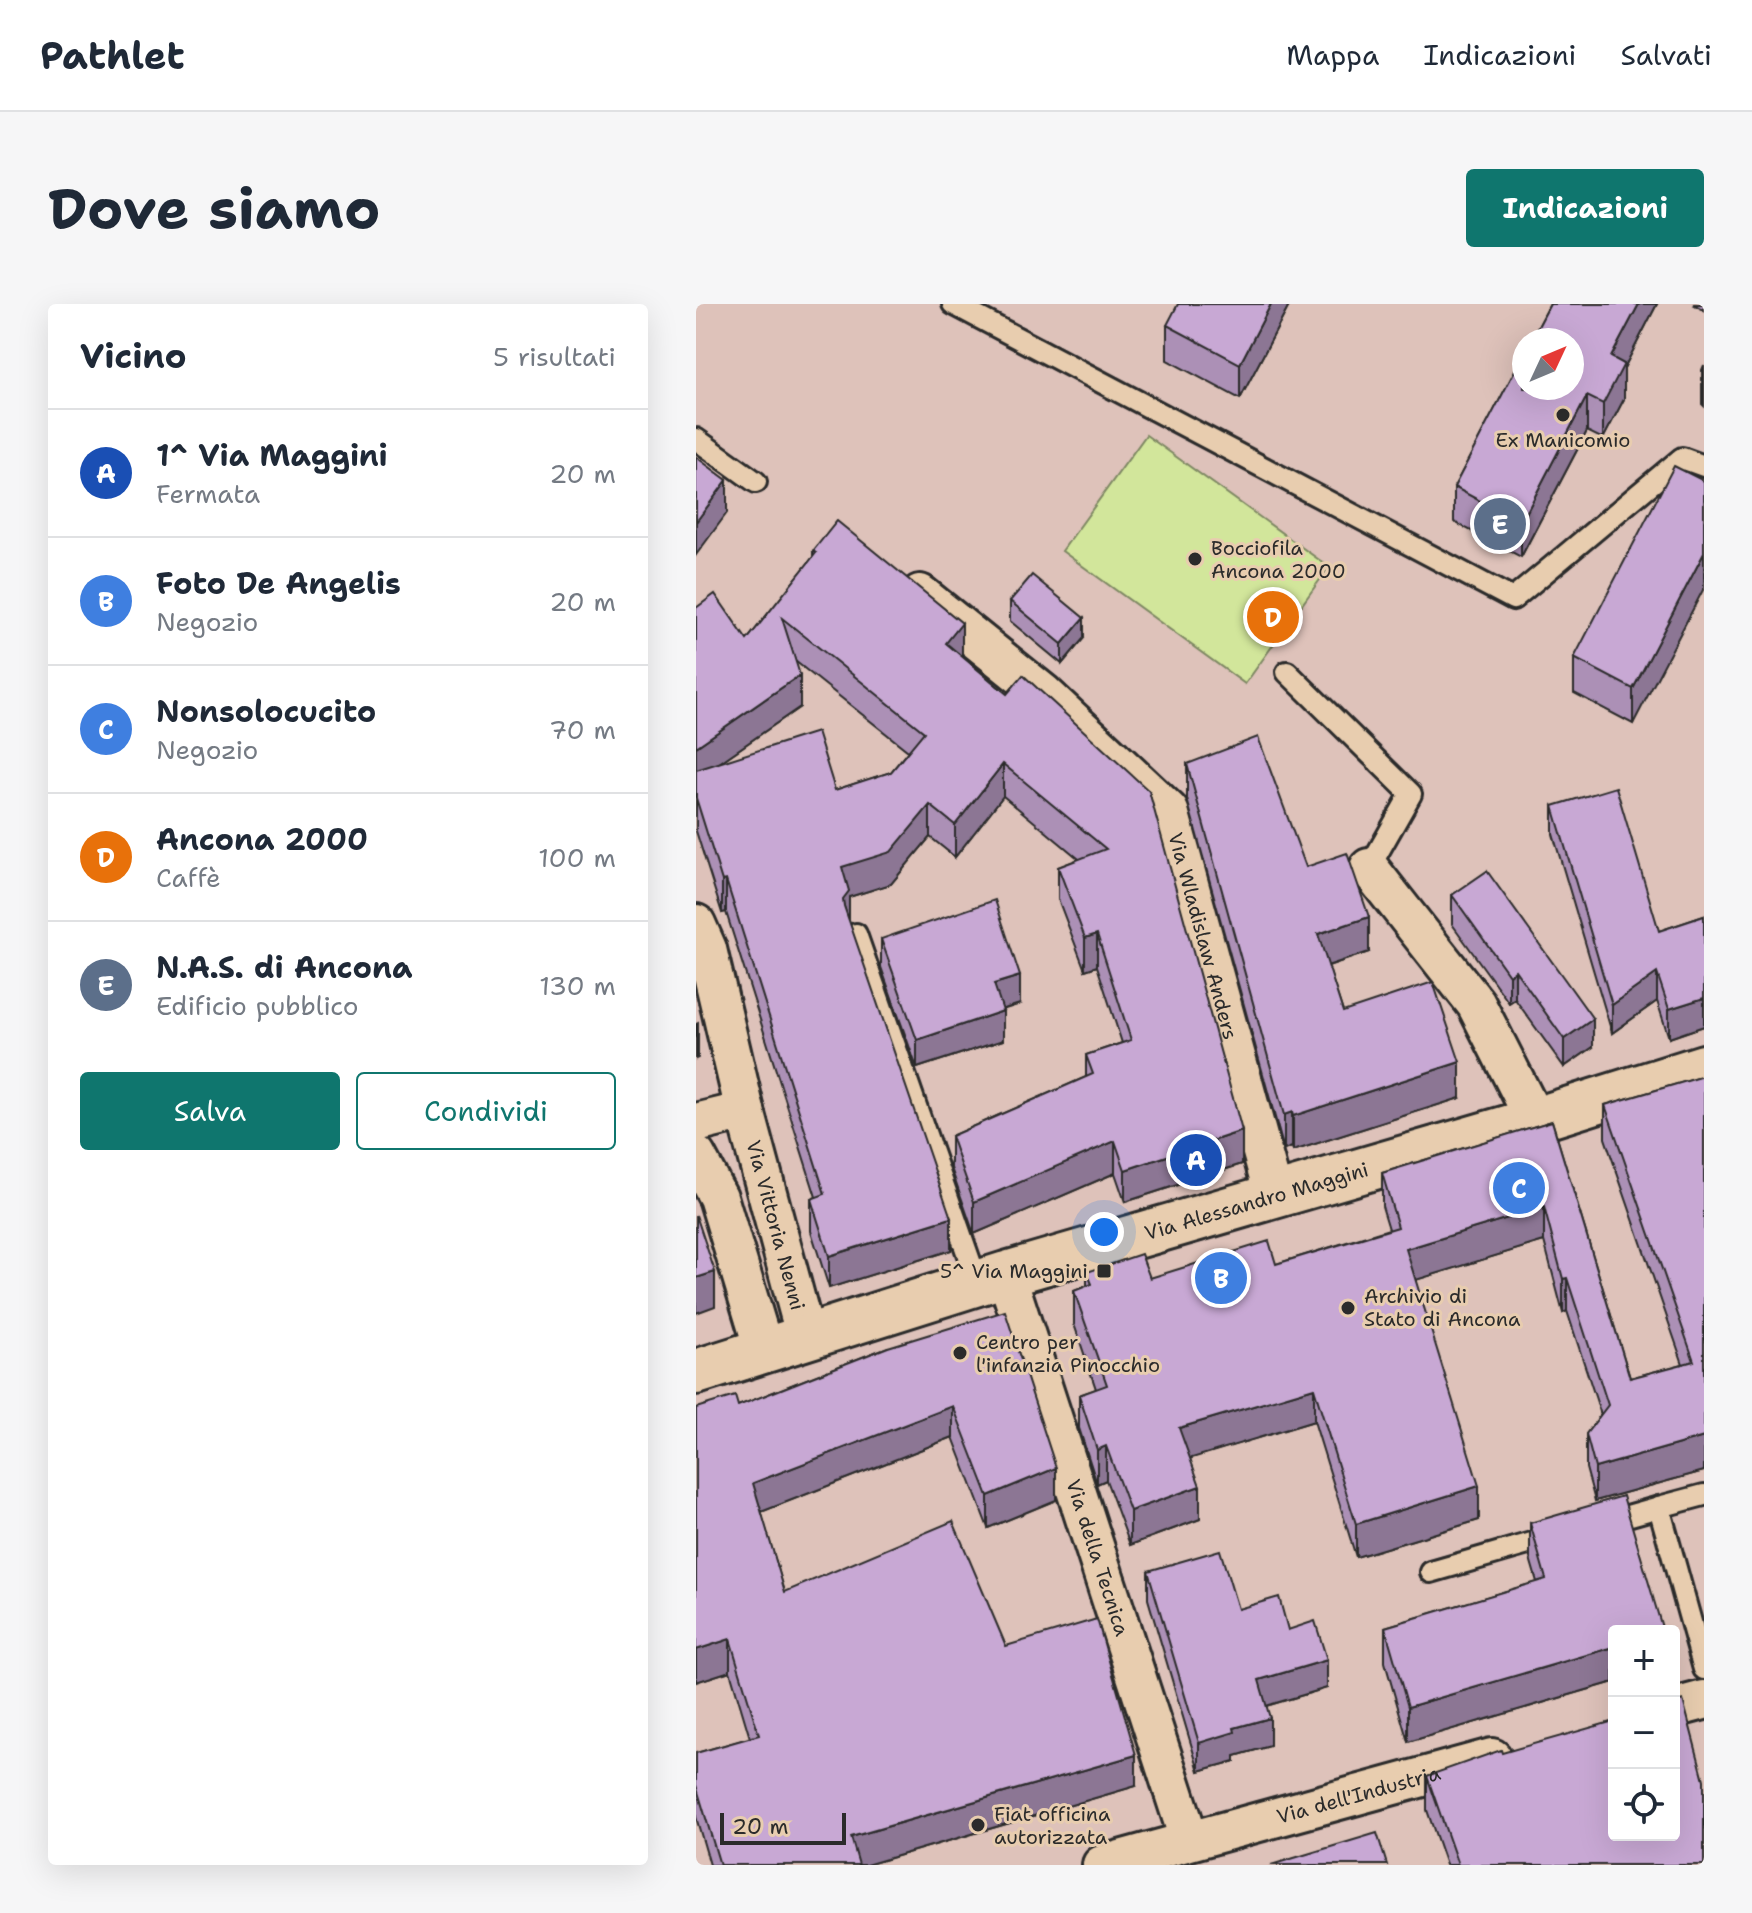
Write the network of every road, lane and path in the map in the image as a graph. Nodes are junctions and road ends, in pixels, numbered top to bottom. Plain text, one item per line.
1 (953, 304) edge
2 (696, 439) edge
3 (1704, 466) edge
4 (756, 482) dead end
5 (893, 572) edge
6 (1287, 672) dead end
7 (1369, 868) joint
8 (696, 924) edge
9 (856, 934) edge
10 (1704, 1067) edge
11 (745, 1111) junction
12 (1535, 1120) junction
13 (696, 1123) edge
14 (696, 1156) edge
15 (1274, 1196) junction
16 (992, 1279) junction
17 (806, 1338) junction
18 (764, 1350) junction
19 (696, 1372) edge
20 (1704, 1495) edge
21 (1659, 1507) junction
22 (1431, 1572) dead end
23 (1704, 1669) edge
24 (1704, 1700) edge
25 (1680, 1706) edge
26 (1523, 1749) edge
27 (1189, 1839) junction
28 (1102, 1865) edge

1 - 3 lane
2 - 4 lane
5 - 15 street, Via Wladislaw Anders
6 - 7 lane
7 - 12 street
8 - 11 street, Via Vittoria Nenni
9 - 16 lane
10 - 12 main road, Via Alessandro Maggini
11 - 13 street
11 - 17 street, Via Vittoria Nenni
12 - 15 main road, Via Alessandro Maggini
14 - 18 street
15 - 16 main road, Via Alessandro Maggini
16 - 17 main road, Via Alessandro Maggini
16 - 27 street, Via della Tecnica
17 - 18 main road, Via Alessandro Maggini
18 - 19 main road, Via Alessandro Maggini
20 - 21 lane
21 - 22 lane
21 - 23 lane
24 - 25 street
26 - 27 street, Via dell'Industria
27 - 28 street, Via dell'Industria

